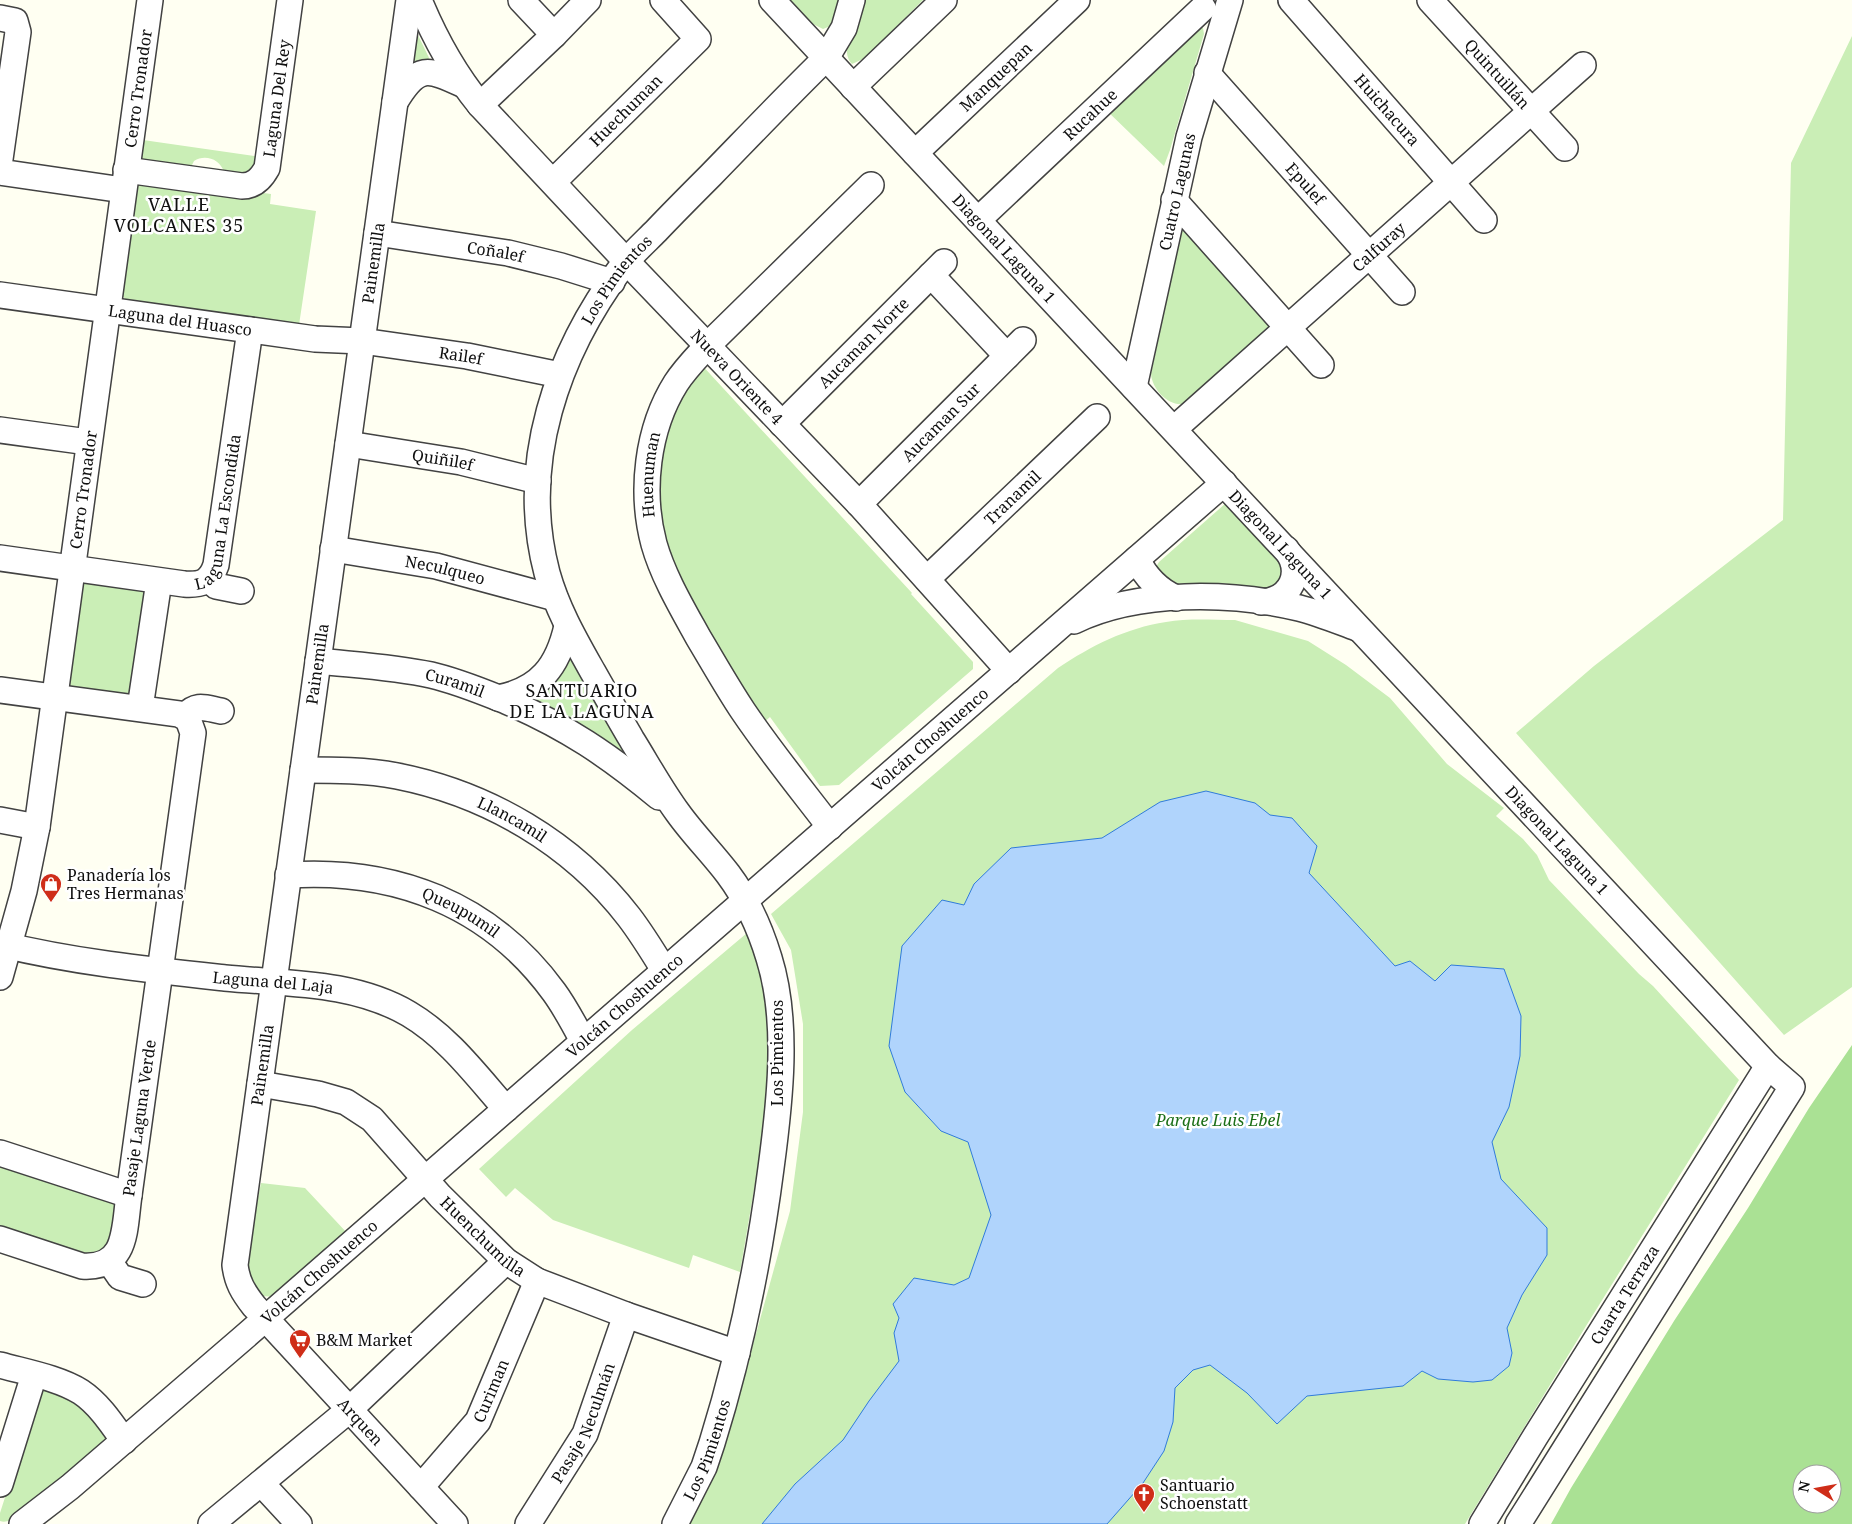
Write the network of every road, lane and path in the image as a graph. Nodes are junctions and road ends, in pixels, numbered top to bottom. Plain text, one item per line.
1 (150, 0) edge
2 (290, 0) edge
3 (409, 0) edge
4 (419, 0) edge
5 (521, 0) edge
6 (588, 0) edge
7 (663, 0) edge
8 (772, 0) edge
9 (852, 0) edge
10 (944, 0) edge
11 (1078, 0) edge
12 (1230, 0) edge
13 (1291, 0) edge
14 (1430, 0) edge
15 (1199, 4) edge
16 (0, 18) edge
17 (1221, 28) junction
18 (554, 35) junction
19 (826, 58) junction
20 (1583, 64) dead end
21 (1207, 73) junction
22 (464, 85) junction
23 (853, 87) junction
24 (395, 102) junction
25 (480, 105) junction
26 (1531, 111) junction
27 (1565, 148) dead end
28 (915, 153) junction
29 (0, 159) edge
30 (0, 172) edge
31 (125, 180) junction
32 (553, 182) junction
33 (1451, 182) junction
34 (871, 185) dead end
35 (1174, 200) junction
36 (978, 220) junction
37 (1484, 220) dead end
38 (377, 233) junction
39 (1369, 255) junction
40 (626, 261) junction
41 (938, 269) joint
42 (612, 282) junction
43 (1402, 292) dead end
44 (0, 295) edge
45 (107, 310) junction
46 (1287, 328) junction
47 (250, 330) junction
48 (362, 341) junction
49 (708, 345) junction
50 (1320, 365) dead end
51 (560, 375) junction
52 (1134, 387) junction
53 (1096, 417) dead end
54 (782, 424) junction
55 (1174, 429) junction
56 (0, 430) edge
57 (88, 442) junction
58 (348, 444) junction
59 (538, 480) junction
60 (1224, 483) junction
61 (859, 504) junction
62 (1286, 548) junction
63 (333, 549) junction
64 (0, 558) edge
65 (1137, 559) junction
66 (71, 568) junction
67 (209, 578) junction
68 (927, 579) junction
69 (159, 581) junction
70 (242, 591) dead end
71 (555, 598) junction
72 (1176, 598) junction
73 (1261, 602) junction
74 (567, 626) junction
75 (1056, 630) junction
76 (1363, 631) junction
77 (318, 660) junction
78 (1009, 671) junction
79 (0, 690) edge
80 (53, 697) junction
81 (498, 698) junction
82 (140, 708) junction
83 (220, 711) dead end
84 (185, 716) junction
85 (303, 770) junction
86 (676, 812) junction
87 (0, 820) edge
88 (37, 827) junction
89 (830, 827) junction
90 (288, 875) junction
91 (745, 901) junction
92 (5, 945) edge
93 (664, 970) junction
94 (160, 971) junction
95 (0, 978) edge
96 (274, 983) junction
97 (583, 1041) junction
98 (1768, 1066) junction
99 (260, 1084) junction
100 (1792, 1087) joint
101 (506, 1109) junction
102 (0, 1153) edge
103 (426, 1179) junction
104 (129, 1195) junction
105 (0, 1239) edge
106 (109, 1261) junction
107 (506, 1261) junction
108 (537, 1281) junction
109 (143, 1284) dead end
110 (626, 1315) junction
111 (266, 1319) junction
112 (737, 1353) junction
113 (0, 1366) edge
114 (34, 1375) junction
115 (349, 1410) junction
116 (124, 1441) junction
117 (261, 1483) junction
118 (0, 1484) edge
119 (422, 1488) junction
120 (22, 1524) edge
121 (212, 1524) edge
122 (299, 1524) edge
123 (455, 1524) edge
124 (528, 1524) edge
125 (675, 1524) edge
126 (1482, 1524) edge
127 (1518, 1524) edge

1 - 31 street, Cerro Tronador
2 - 31 street, Laguna Del Rey
3 - 24 street, Painemilla
4 - 22 street, Nueva Oriente 4
5 - 18 street
6 - 18 street
7 - 32 street, Huechuman
8 - 19 street, Diagonal Laguna 1
9 - 19 street, Los Pimientos
10 - 23 street
11 - 28 street, Manquepan
12 - 17 street, Cuatro Lagunas
13 - 33 street, Huichacura
14 - 26 street, Quintuillán
15 - 17 street
15 - 36 street, Rucahue
16 - 29 street
17 - 21 street, Cuatro Lagunas
18 - 25 street
19 - 23 street, Diagonal Laguna 1
19 - 40 street, Los Pimientos
20 - 26 street, Calfuray
21 - 35 street, Cuatro Lagunas
21 - 39 street, Epulef
22 - 24 street, Nueva Oriente 4
22 - 25 street, Nueva Oriente 4
23 - 28 street, Diagonal Laguna 1
24 - 38 street, Painemilla
25 - 32 street, Nueva Oriente 4
26 - 27 street, Quintuillán
26 - 33 street, Calfuray
28 - 36 street, Diagonal Laguna 1
30 - 31 street
31 - 45 street, Cerro Tronador
32 - 40 street, Nueva Oriente 4
33 - 37 street, Huichacura
33 - 39 street, Calfuray
34 - 49 street, Huenuman
35 - 46 street
35 - 52 street, Cuatro Lagunas
36 - 52 street, Diagonal Laguna 1
38 - 42 street, Coñalef
38 - 48 street, Painemilla
39 - 43 street, Epulef
39 - 46 street, Calfuray
40 - 42 street, Los Pimientos
40 - 49 street, Nueva Oriente 4
41 - 54 street, Aucaman Norte
41 - 61 street, Aucaman Sur
42 - 51 street, Los Pimientos
44 - 45 street, Laguna del Huasco
45 - 47 street, Laguna del Huasco
45 - 57 street, Cerro Tronador
46 - 50 street
46 - 55 street, Calfuray
47 - 48 street, Laguna del Huasco
47 - 67 street, Laguna La Escondida
48 - 51 street, Railef
48 - 58 street, Painemilla
49 - 54 street, Nueva Oriente 4
49 - 89 street, Huenuman
51 - 59 street, Los Pimientos
52 - 55 street, Diagonal Laguna 1
53 - 68 street, Tranamil
54 - 61 street, Nueva Oriente 4
55 - 60 street, Diagonal Laguna 1
56 - 57 street
57 - 66 street, Cerro Tronador
58 - 59 street, Quiñilef
58 - 63 street, Painemilla
59 - 71 street, Los Pimientos
60 - 62 street, Diagonal Laguna 1
60 - 65 street, Volcán Choshuenco
61 - 68 street, Nueva Oriente 4
62 - 73 street
62 - 76 street, Diagonal Laguna 1
63 - 71 street, Neculqueo
63 - 77 street, Painemilla
64 - 66 street, Laguna La Escondida
65 - 72 street
65 - 75 street, Volcán Choshuenco
66 - 69 street, Laguna La Escondida
66 - 80 street, Cerro Tronador
67 - 69 street, Laguna La Escondida
67 - 70 street
68 - 78 street, Nueva Oriente 4
69 - 82 street
71 - 74 street, Los Pimientos
72 - 73 street
72 - 75 street
73 - 76 street
74 - 81 street
74 - 86 street, Los Pimientos
75 - 78 street, Volcán Choshuenco
76 - 98 street, Diagonal Laguna 1
77 - 81 street, Curamil
77 - 85 street, Painemilla
78 - 89 street, Volcán Choshuenco
79 - 80 street
80 - 82 street
80 - 88 street, Cerro Tronador
81 - 86 street, Curamil
82 - 84 street
83 - 84 street
84 - 94 street, Pasaje Laguna Verde
85 - 90 street, Painemilla
85 - 93 street, Llancamil
86 - 91 street, Los Pimientos
87 - 88 street
88 - 92 street, Cerro Tronador
89 - 91 street, Volcán Choshuenco
90 - 96 street, Painemilla
90 - 97 street, Queupumil
91 - 93 street, Volcán Choshuenco
91 - 112 street, Los Pimientos
92 - 94 street, Laguna del Laja
92 - 95 street, Cerro Tronador
93 - 97 street, Volcán Choshuenco
94 - 96 street, Laguna del Laja
94 - 104 street, Pasaje Laguna Verde
96 - 99 street, Painemilla
96 - 101 street, Laguna del Laja
97 - 101 street, Volcán Choshuenco
98 - 100 street, Diagonal Laguna 1
98 - 126 street, Cuarta Terraza
99 - 103 street, Huenchumilla
99 - 111 street, Painemilla
100 - 127 street, Cuarta Terraza
101 - 103 street, Volcán Choshuenco
102 - 104 street
103 - 107 street, Huenchumilla
103 - 111 street, Volcán Choshuenco
104 - 106 street, Pasaje Laguna Verde
105 - 106 street
106 - 109 street
107 - 108 street, Huenchumilla
107 - 115 street
108 - 110 street, Huenchumilla
108 - 119 street, Curiman
110 - 112 street, Huenchumilla
110 - 124 street, Pasaje Neculmán
111 - 115 street, Arquen
111 - 116 street, Volcán Choshuenco
112 - 125 street, Los Pimientos
113 - 114 street
114 - 116 street
114 - 118 street
115 - 117 street
115 - 119 street, Arquen
116 - 120 street, Volcán Choshuenco
117 - 121 street
117 - 122 street
119 - 123 street, Arquen

